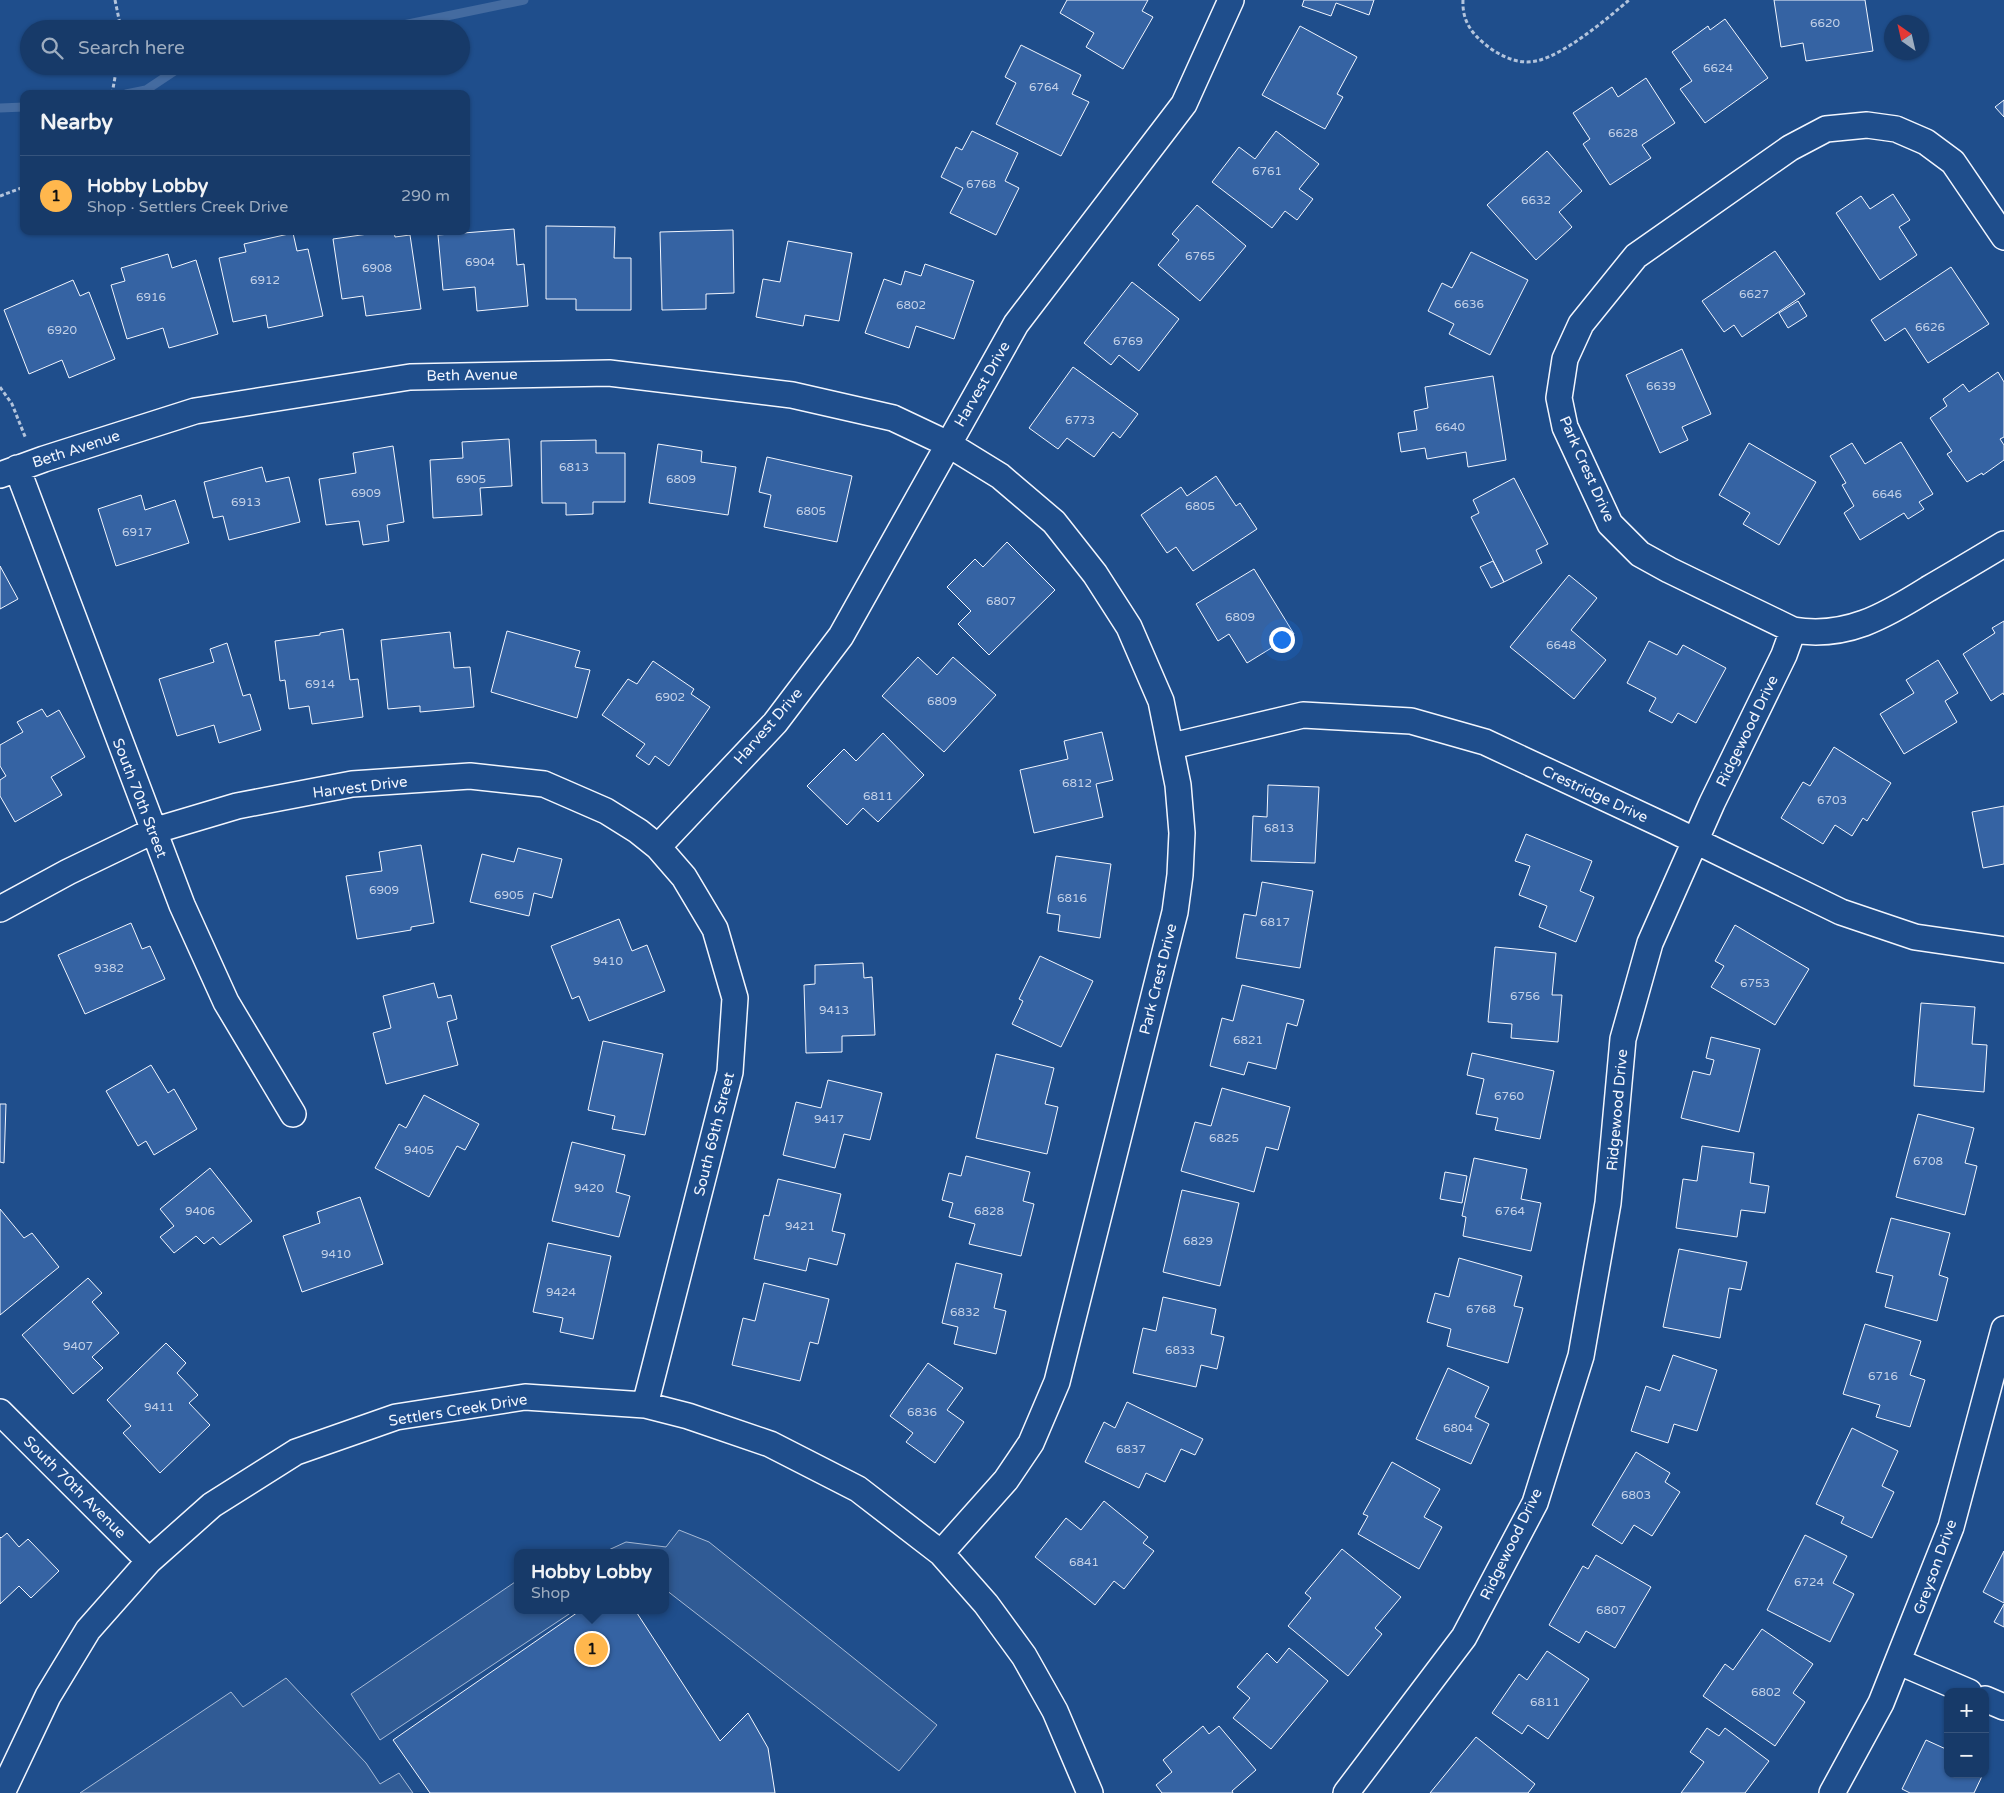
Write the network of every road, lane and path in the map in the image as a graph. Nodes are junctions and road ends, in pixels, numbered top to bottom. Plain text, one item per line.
1 (114, 0) edge
2 (1231, 0) edge
3 (1463, 0) edge
4 (1629, 0) edge
5 (119, 20) edge
6 (115, 75) edge
7 (113, 90) edge
8 (20, 188) edge
9 (0, 196) edge
10 (2004, 237) edge
11 (0, 387) edge
12 (948, 444) junction
13 (29, 447) dead end
14 (8, 472) edge
15 (2004, 544) edge
16 (1793, 630) junction
17 (1172, 746) junction
18 (153, 831) junction
19 (1695, 841) junction
20 (658, 847) junction
21 (0, 910) edge
22 (2004, 950) edge
23 (293, 1114) dead end
24 (2004, 1329) edge
25 (645, 1405) junction
26 (0, 1412) edge
27 (941, 1553) junction
28 (149, 1561) junction
29 (1899, 1662) junction
30 (1960, 1688) edge
31 (1989, 1700) edge
32 (2004, 1706) edge
33 (2, 1793) edge
34 (1090, 1793) edge
35 (1346, 1793) edge
36 (1832, 1793) edge

1 - 5 path
2 - 12 street, Harvest Drive
3 - 4 path
6 - 7 path
8 - 9 path
10 - 16 street, Park Crest Drive
11 - 13 path
12 - 14 street, Beth Avenue
12 - 17 street, Park Crest Drive
12 - 20 street, Harvest Drive
14 - 18 street, South 70th Street
15 - 16 street
16 - 19 street, Ridgewood Drive
17 - 19 street, Crestridge Drive
17 - 27 street, Park Crest Drive
18 - 20 street, Harvest Drive
18 - 21 street, Harvest Drive
18 - 23 street, South 70th Street
19 - 22 street, Crestridge Drive
19 - 35 street, Ridgewood Drive
20 - 25 street, South 69th Street
24 - 29 street, Greyson Drive
25 - 27 street, Settlers Creek Drive
25 - 28 street, Settlers Creek Drive
26 - 28 street, South 70th Avenue
27 - 34 street, Settlers Creek Drive
28 - 33 street, Settlers Creek Drive
29 - 30 street
29 - 36 street, Greyson Drive
31 - 32 street

